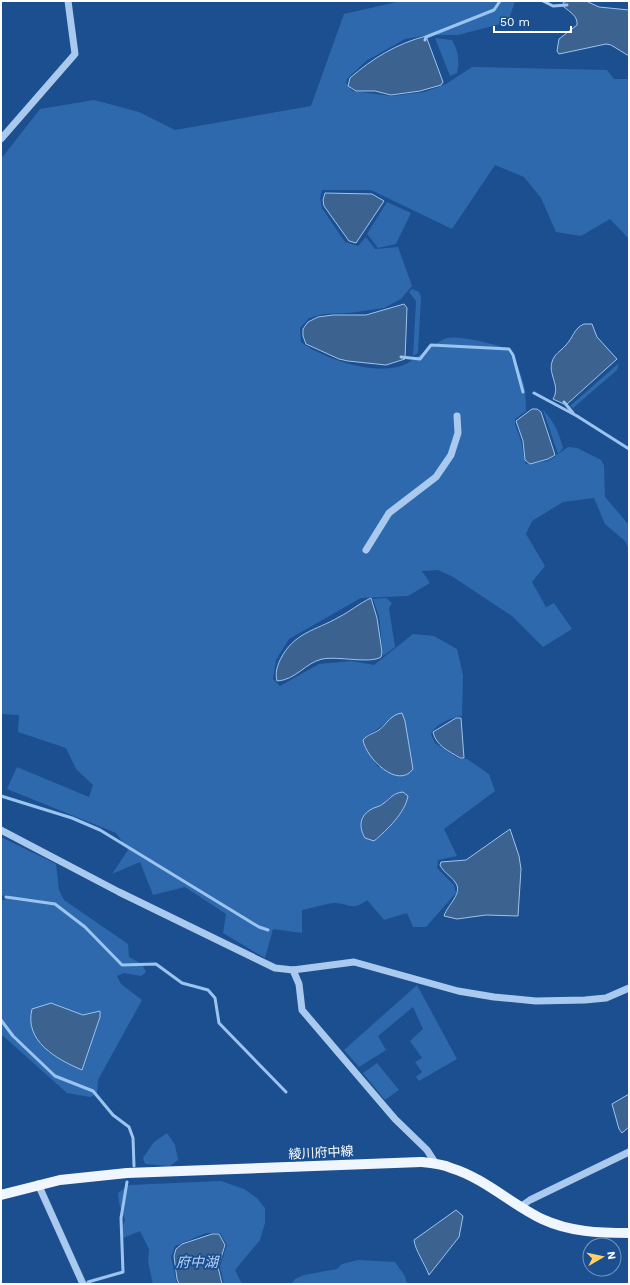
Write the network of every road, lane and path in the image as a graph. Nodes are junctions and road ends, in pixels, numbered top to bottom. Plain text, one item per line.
1 (68, 1) edge
2 (1, 139) edge
3 (457, 416) dead end
4 (366, 550) dead end
5 (1, 830) edge
6 (293, 970) junction
7 (629, 988) edge
8 (629, 1152) edge
9 (436, 1164) junction
10 (38, 1184) junction
11 (1, 1195) edge
12 (520, 1207) junction
13 (629, 1233) edge
14 (83, 1284) edge

1 - 2 street
3 - 4 street
5 - 6 street
6 - 7 street
6 - 9 street
8 - 12 street
9 - 10 main road, 綾川府中線
9 - 12 main road, 綾川府中線
10 - 11 main road, 綾川府中線
10 - 14 street
12 - 13 main road, 綾川府中線

